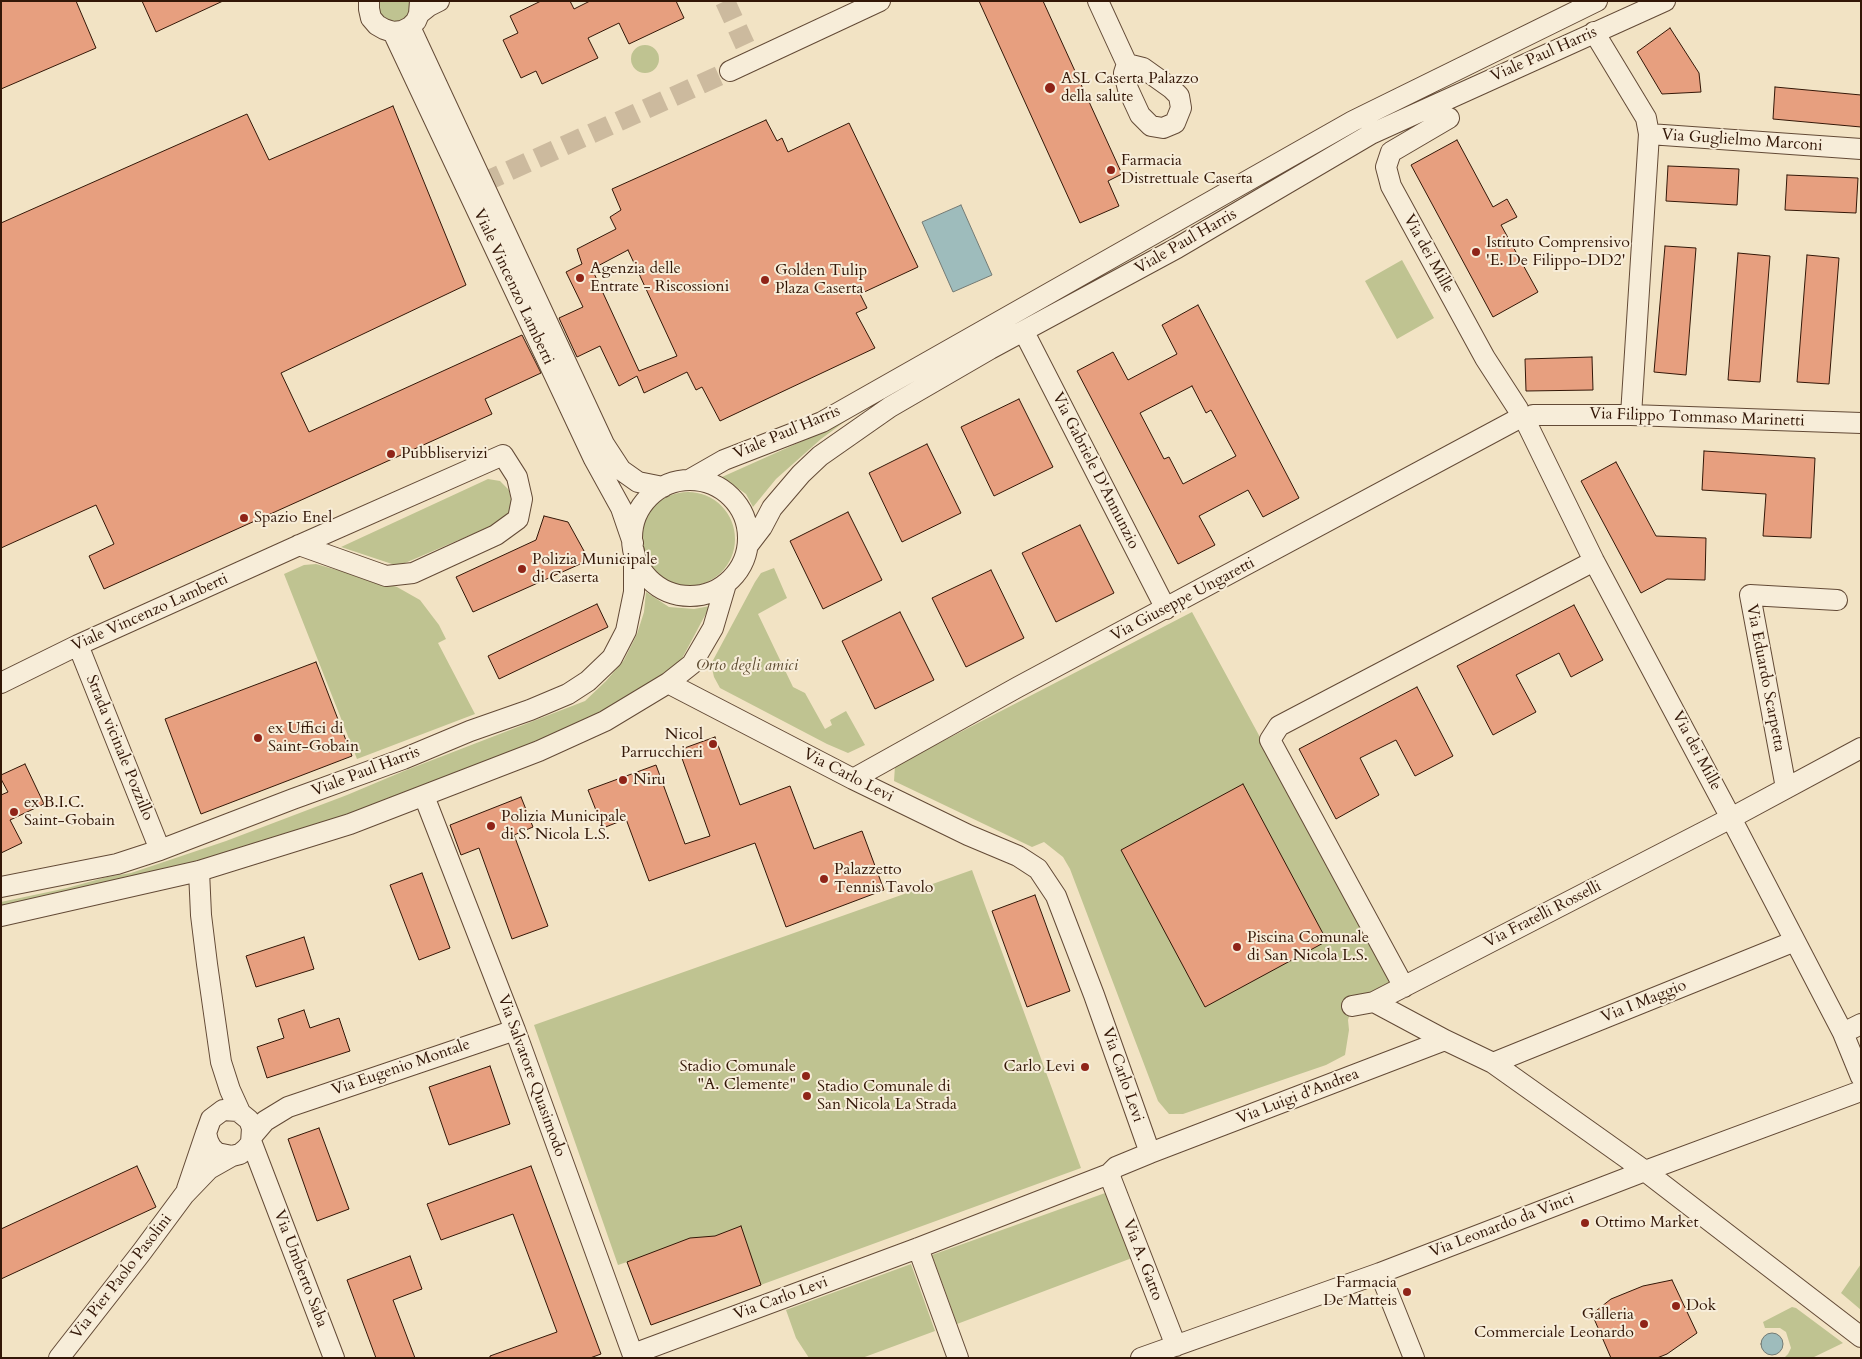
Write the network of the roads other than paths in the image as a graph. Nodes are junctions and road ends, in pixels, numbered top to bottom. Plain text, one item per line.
1 (369, 1) edge
2 (439, 1) edge
3 (880, 1) edge
4 (1098, 1) edge
5 (1596, 1) edge
6 (1665, 1) edge
7 (410, 18) edge
8 (1594, 32) junction
9 (1127, 64) dead end
10 (730, 70) tunnel mouth
11 (1449, 118) dead end
12 (1650, 134) junction
13 (1861, 149) edge
14 (1024, 332) junction
15 (1631, 415) junction
16 (1523, 418) junction
17 (1861, 423) edge
18 (689, 480) junction
19 (663, 487) junction
20 (749, 544) junction
21 (299, 545) junction
22 (633, 547) junction
23 (1594, 561) junction
24 (726, 584) junction
25 (1837, 600) dead end
26 (1166, 609) junction
27 (78, 646) junction
28 (1, 683) edge
29 (668, 683) junction
30 (1861, 748) edge
31 (853, 779) junction
32 (1786, 788) junction
33 (424, 796) junction
34 (1731, 818) junction
35 (160, 850) junction
36 (199, 871) junction
37 (1, 887) edge
38 (1, 916) edge
39 (1795, 941) junction
40 (1404, 987) junction
41 (1374, 1002) junction
42 (1352, 1006) dead end
43 (1861, 1024) edge
44 (515, 1030) junction
45 (1842, 1033) junction
46 (1445, 1040) junction
47 (221, 1062) junction
48 (1493, 1063) junction
49 (1861, 1077) edge
50 (1861, 1091) edge
51 (288, 1107) junction
52 (242, 1113) junction
53 (208, 1126) junction
54 (244, 1147) junction
55 (1150, 1153) junction
56 (1645, 1171) junction
57 (1109, 1174) junction
58 (184, 1195) junction
59 (918, 1248) junction
60 (1380, 1273) junction
61 (1861, 1338) edge
62 (1176, 1346) junction
63 (634, 1356) edge
64 (59, 1358) edge
65 (334, 1358) edge
66 (958, 1358) edge
67 (1141, 1358) edge
68 (1414, 1358) edge

1 - 7 street
2 - 7 street
3 - 10 street
4 - 9 street
5 - 18 street, Viale Paul Harris
6 - 8 street, Viale Paul Harris
7 - 19 street, Viale Vincenzo Lamberti
7 - 22 street, Viale Vincenzo Lamberti
8 - 12 street, Via Guglielmo Marconi
8 - 14 street, Viale Paul Harris
11 - 16 street, Via dei Mille
12 - 13 street, Via Guglielmo Marconi
12 - 15 street
14 - 20 street, Viale Paul Harris
14 - 26 street, Via Gabriele D'Annunzio
15 - 16 street, Via Filippo Tommaso Marinetti
15 - 17 street, Via Filippo Tommaso Marinetti
16 - 23 street, Via dei Mille
16 - 26 street, Via Giuseppe Ungaretti
18 - 19 street, Viale Paul Harris
18 - 20 street, Viale Paul Harris
19 - 22 street, Viale Paul Harris
20 - 24 street, Viale Paul Harris
21 - 21 street, Viale Vincenzo Lamberti
21 - 27 street, Viale Vincenzo Lamberti
22 - 24 street, Viale Paul Harris
22 - 35 street, Viale Paul Harris
23 - 34 street, Via dei Mille
23 - 40 street
24 - 29 street
25 - 32 street, Via Eduardo Scarpetta
26 - 31 street, Via Giuseppe Ungaretti
27 - 28 street, Viale Vincenzo Lamberti
27 - 35 street, Strada vicinale Pozzillo
29 - 31 street, Via Carlo Levi
29 - 33 street
30 - 32 street, Via Fratelli Rosselli
31 - 55 street, Via Carlo Levi
32 - 34 street, Via Fratelli Rosselli
33 - 36 street
33 - 44 street, Via Salvatore Quasimodo
34 - 39 street, Via dei Mille
34 - 40 street, Via Fratelli Rosselli
35 - 37 street, Viale Paul Harris
36 - 38 street
36 - 47 street, Via Pier Paolo Pasolini
39 - 45 street, Via dei Mille
39 - 48 street, Via I Maggio
40 - 41 street, Via Fratelli Rosselli
41 - 42 street, Via Fratelli Rosselli
41 - 46 street
43 - 45 street
44 - 51 street, Via Eugenio Montale
44 - 63 street, Via Salvatore Quasimodo
45 - 49 street, Via dei Mille
46 - 48 street
46 - 55 street, Via Luigi d'Andrea
47 - 52 street, Via Pier Paolo Pasolini
47 - 53 street, Via Pier Paolo Pasolini
48 - 56 street
50 - 56 street, Via Leonardo da Vinci
51 - 52 street, Via Eugenio Montale
51 - 54 street, Via Eugenio Montale
52 - 53 street
52 - 54 street
53 - 54 street
53 - 58 street, Via Pier Paolo Pasolini
54 - 58 street, Via Pier Paolo Pasolini
54 - 65 street, Via Umberto Saba
55 - 57 street, Via Carlo Levi
56 - 60 street, Via Leonardo da Vinci
56 - 61 street
57 - 59 street, Via Carlo Levi
57 - 62 street, Via A. Gatto
58 - 64 street, Via Pier Paolo Pasolini
59 - 63 street, Via Carlo Levi
59 - 66 street
60 - 62 street, Via Leonardo da Vinci
60 - 68 street
62 - 67 street, Via Leonardo da Vinci

